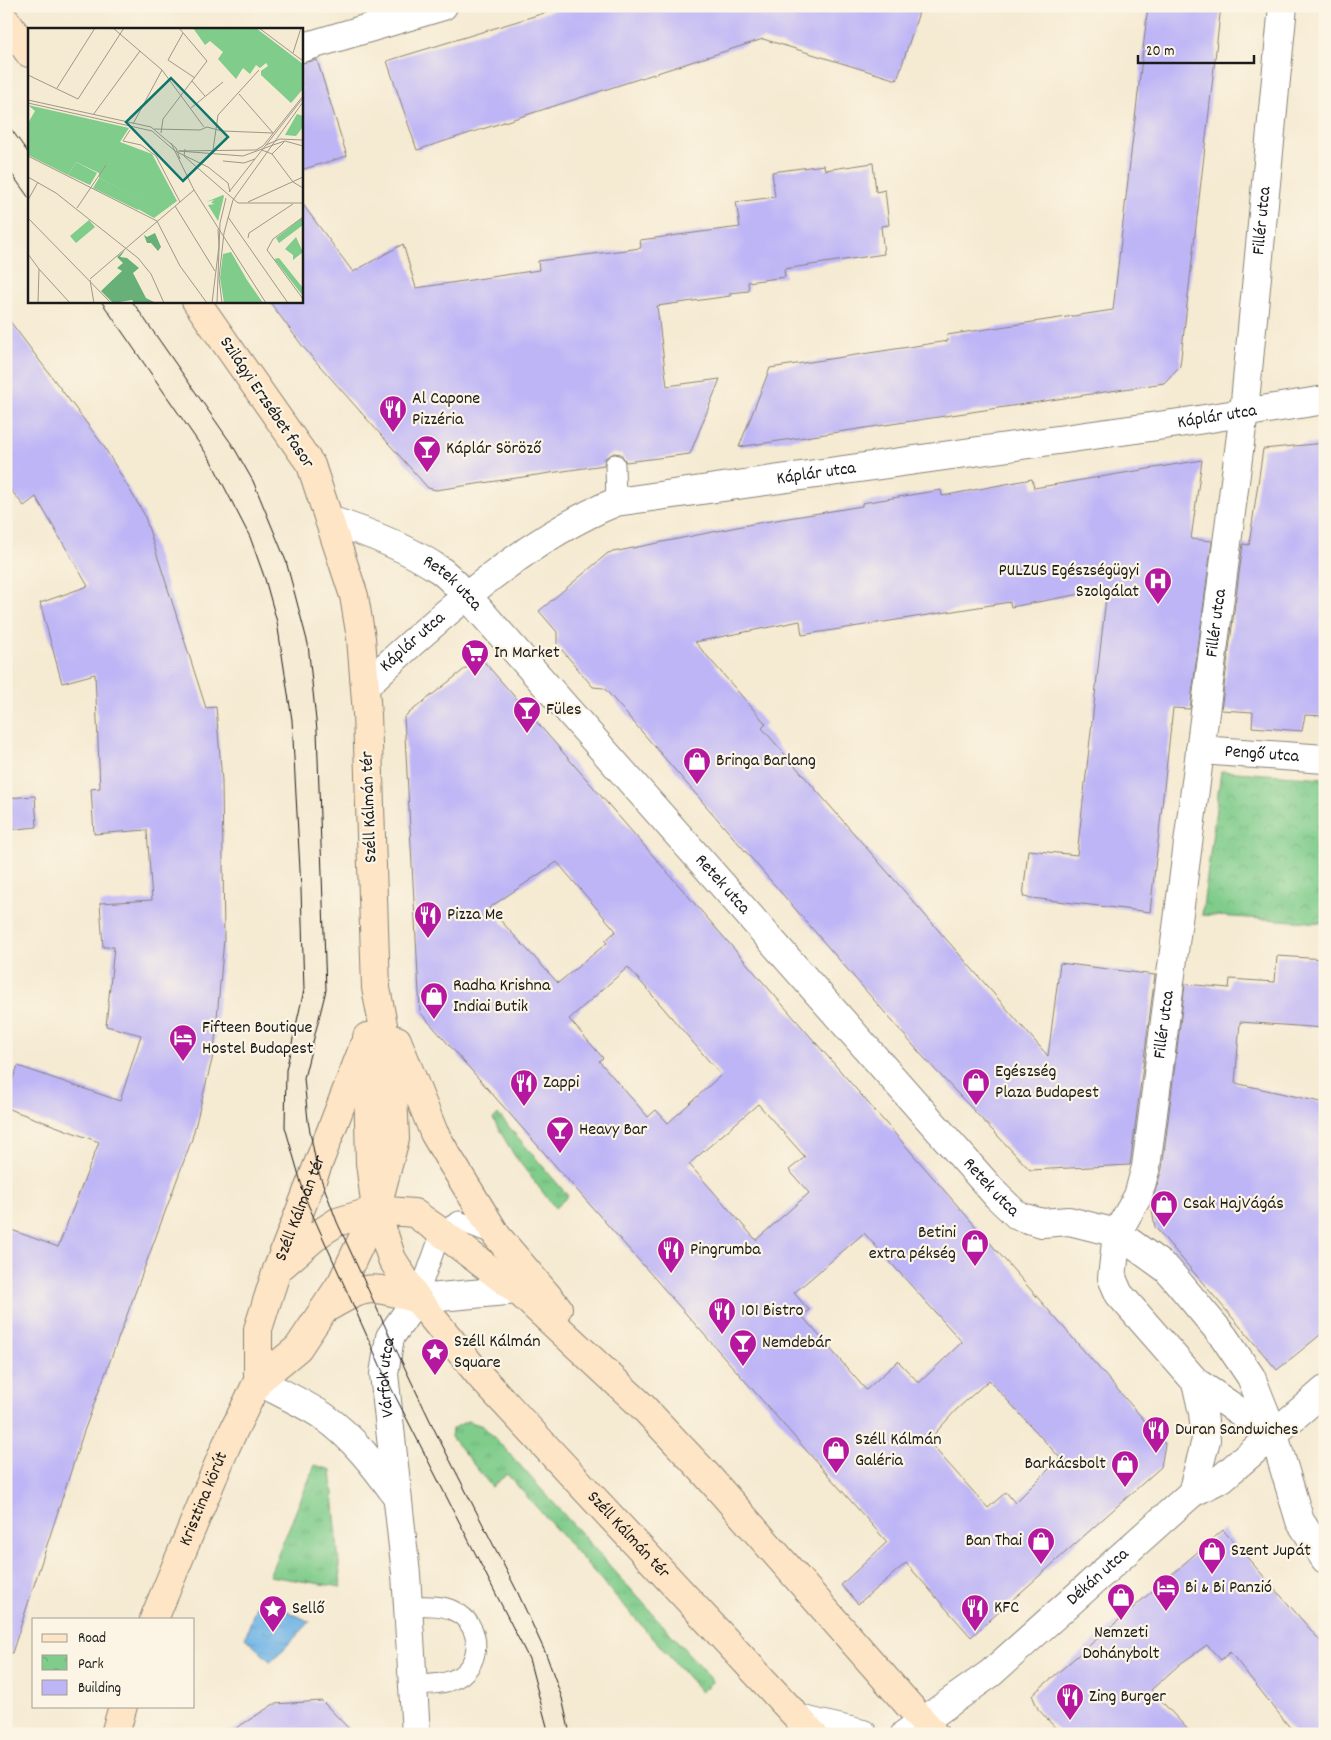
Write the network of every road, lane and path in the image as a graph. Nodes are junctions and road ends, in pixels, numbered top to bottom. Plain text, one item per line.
1 (443, 6) edge
2 (1284, 6) edge
3 (6, 21) edge
4 (302, 48) edge
5 (28, 52) edge
6 (197, 302) edge
7 (1325, 400) edge
8 (1244, 412) junction
9 (615, 464) dead end
10 (616, 502) junction
11 (329, 520) junction
12 (468, 597) junction
13 (365, 686) junction
14 (1200, 750) junction
15 (1325, 759) edge
16 (376, 988) junction
17 (367, 1036) junction
18 (376, 1210) junction
19 (440, 1232) junction
20 (1117, 1233) junction
21 (497, 1236) junction
22 (277, 1270) junction
23 (517, 1290) junction
24 (417, 1298) junction
25 (325, 1309) junction
26 (258, 1381) junction
27 (1196, 1382) junction
28 (1325, 1390) edge
29 (642, 1406) junction
30 (1274, 1435) junction
31 (1192, 1493) junction
32 (397, 1496) junction
33 (1325, 1560) edge
34 (408, 1606) junction
35 (154, 1618) edge
36 (414, 1685) junction
37 (121, 1708) edge
38 (806, 1726) edge
39 (921, 1729) edge
40 (114, 1734) edge
41 (416, 1734) edge
42 (863, 1734) edge

1 - 4 street
2 - 8 street, Fillér utca
3 - 5 main road
6 - 11 main road, Szilágyi Erzsébet fasor
7 - 8 street, Káplár utca
8 - 10 street, Káplár utca
8 - 14 street, Fillér utca
9 - 10 lane
10 - 12 street, Káplár utca
11 - 12 street, Retek utca
11 - 13 main road, Szilágyi Erzsébet fasor
12 - 13 street, Káplár utca
12 - 20 street, Retek utca
13 - 16 main road, Széll Kálmán tér
14 - 15 street, Pengő utca
14 - 20 street, Fillér utca
16 - 17 main road, Széll Kálmán tér
16 - 18 main road, Széll Kálmán tér
16 - 21 main road
17 - 18 main road, Széll Kálmán tér
17 - 22 main road, Széll Kálmán tér
18 - 19 main road, Széll Kálmán tér
18 - 22 main road, Széll Kálmán tér
18 - 24 main road, Széll Kálmán tér
18 - 25 main road, Széll Kálmán tér
19 - 21 lane
19 - 23 main road, Széll Kálmán tér
19 - 24 lane
20 - 27 street
20 - 30 street, Retek utca
21 - 29 main road
22 - 26 main road, Krisztina körút
23 - 24 street
23 - 29 main road, Széll Kálmán tér
24 - 25 main road
24 - 32 street, Várfok utca
24 - 38 main road, Széll Kálmán tér
25 - 26 main road, Krisztina körút
26 - 32 street
26 - 35 main road, Krisztina körút
27 - 30 street
27 - 31 street
28 - 30 street, Dékán utca
29 - 39 main road, Széll Kálmán tér
30 - 31 street, Dékán utca
30 - 33 street, Retek utca
31 - 39 street, Dékán utca
32 - 34 street, Várfok utca
34 - 36 street, Várfok utca
34 - 36 lane
36 - 41 street, Várfok utca
37 - 40 main road
38 - 42 street, Széll Kálmán tér

